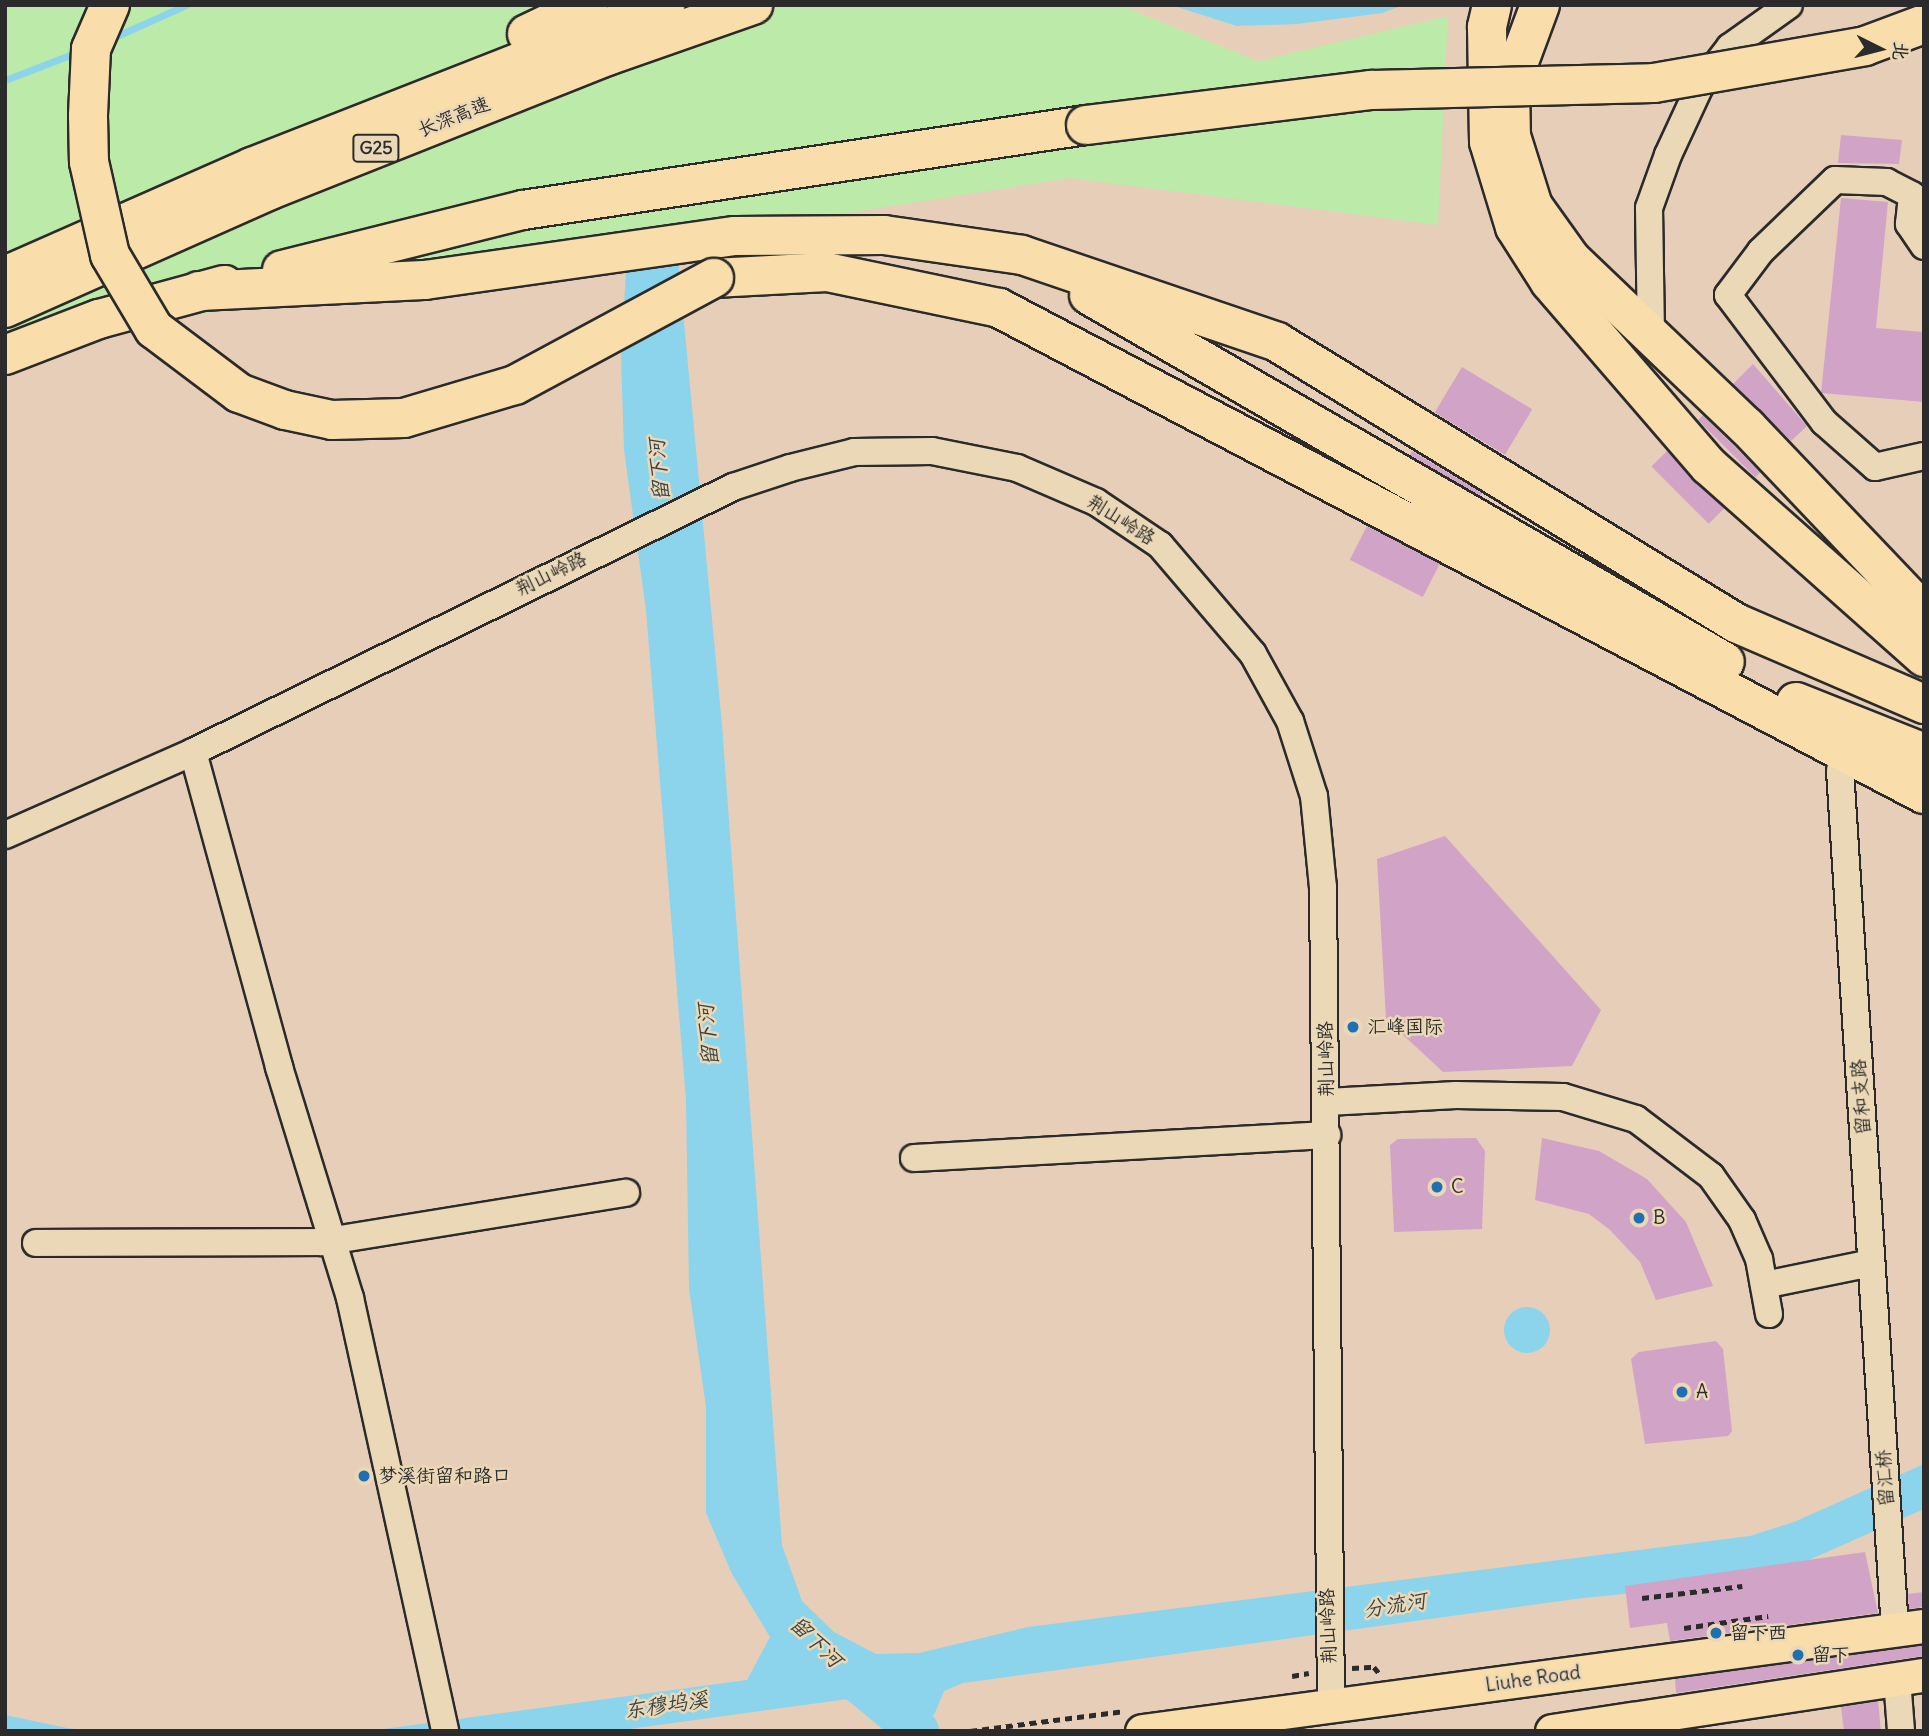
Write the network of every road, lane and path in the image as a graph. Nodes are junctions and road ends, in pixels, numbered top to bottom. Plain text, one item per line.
1 (110, 5) edge
2 (588, 5) edge
3 (666, 5) edge
4 (753, 5) edge
5 (1492, 5) edge
6 (1541, 5) edge
7 (1789, 5) edge
8 (1924, 24) edge
9 (252, 167) junction
10 (1924, 246) edge
11 (1018, 254) junction
12 (5, 276) edge
13 (200, 291) junction
14 (5, 308) edge
15 (999, 308) junction
16 (1651, 335) junction
17 (5, 355) edge
18 (1228, 376) junction
19 (1924, 456) edge
20 (1924, 613) edge
21 (1924, 657) edge
22 (1924, 704) edge
23 (193, 752) junction
24 (1924, 753) edge
25 (1840, 770) dead end
26 (1924, 794) edge
27 (5, 835) edge
28 (1327, 1102) junction
29 (1327, 1135) junction
30 (914, 1158) dead end
31 (626, 1194) dead end
32 (332, 1240) junction
33 (36, 1243) dead end
34 (1871, 1263) junction
35 (1764, 1285) junction
36 (1769, 1314) dead end
37 (1881, 1423) joint
38 (1742, 1586) dead end
39 (1642, 1598) dead end
40 (1910, 1628) edge
41 (1910, 1677) edge
42 (1331, 1706) junction
43 (445, 1731) edge
44 (1142, 1731) edge
45 (1552, 1731) edge
46 (1901, 1731) edge

1 - 15 highway, bridge
2 - 9 highway
3 - 9 highway, 长深高速 / G25
4 - 14 highway, 长深高速 / G25
5 - 21 highway
6 - 16 highway
7 - 16 street
8 - 13 highway, bridge
9 - 12 highway, 长深高速 / G25
10 - 19 street
11 - 13 highway
11 - 18 highway
11 - 22 highway
13 - 17 highway
15 - 18 highway
15 - 26 highway
16 - 20 highway
18 - 24 highway
23 - 27 street, 荆山岭路
23 - 28 street, 荆山岭路
23 - 32 street
25 - 34 street, 留和支路
28 - 29 street, 荆山岭路
28 - 35 street
29 - 30 street
29 - 42 street, 荆山岭路
31 - 32 street
32 - 33 street
32 - 43 street
34 - 35 street
34 - 37 street, 留和支路
35 - 36 street
37 - 40 street, 留汇桥
38 - 39 path
40 - 42 main road, Liuhe Road
41 - 45 main road
41 - 46 street
42 - 44 main road, Liuhe Road

